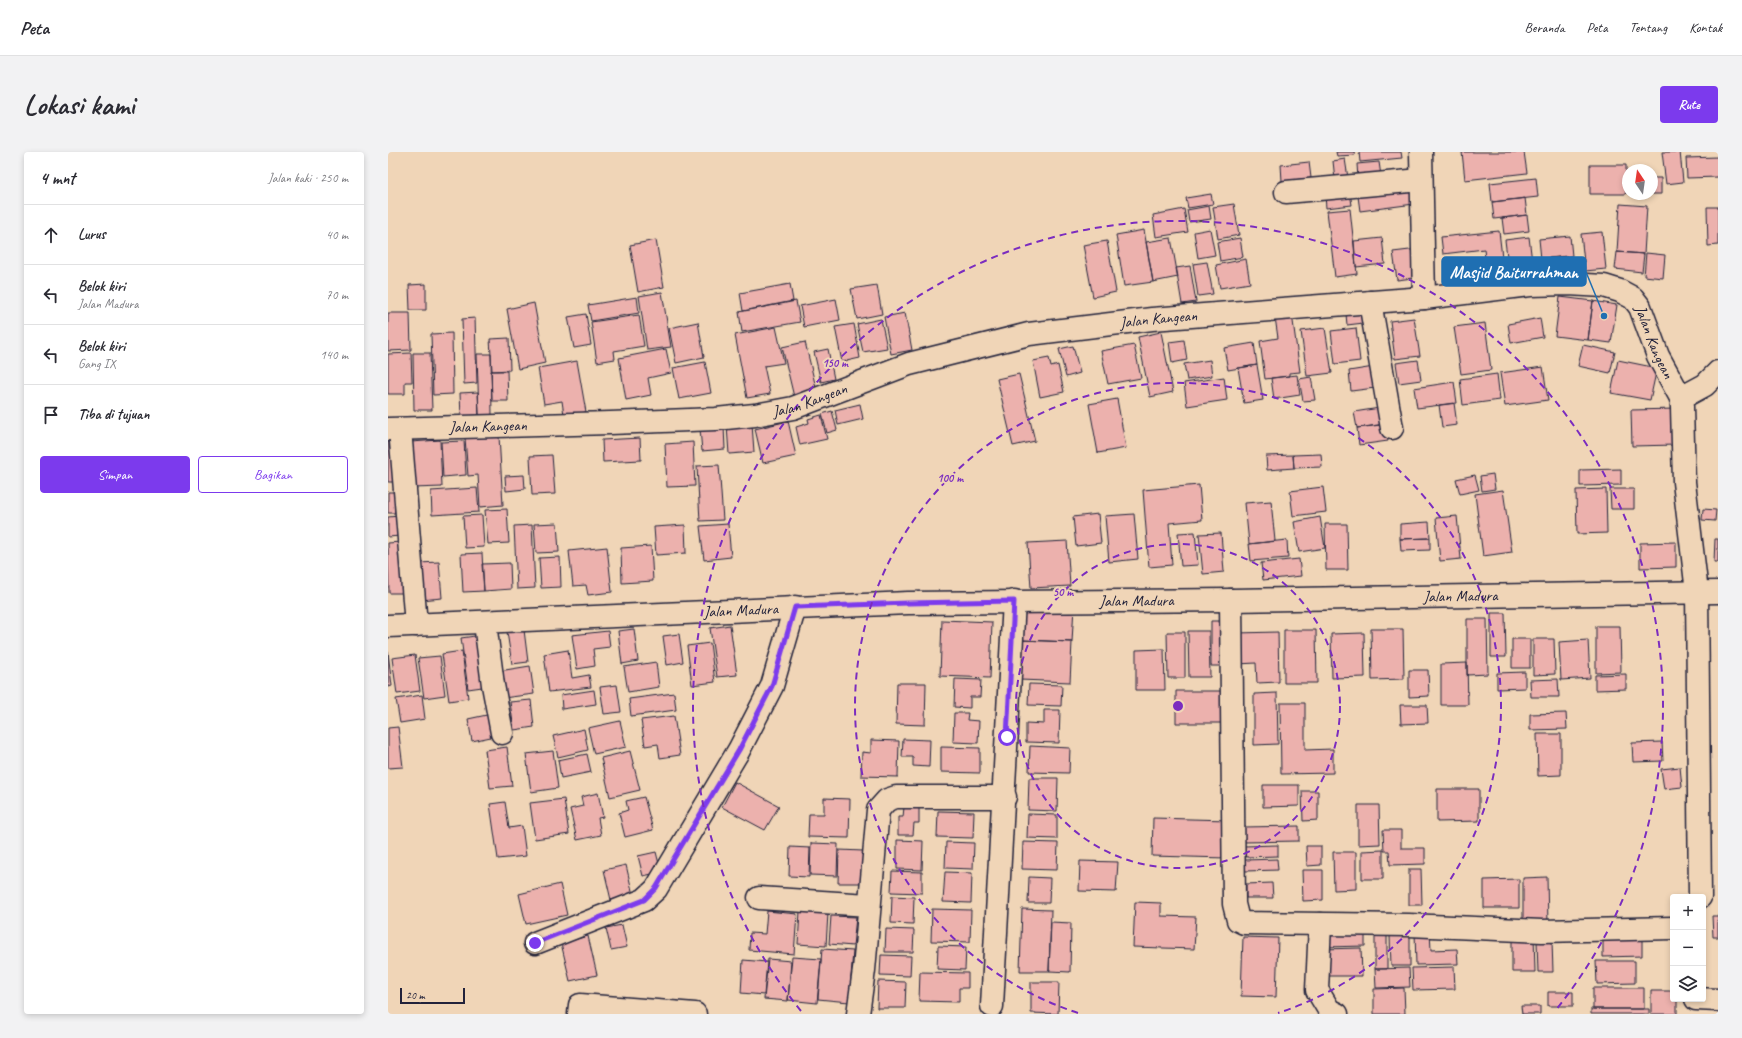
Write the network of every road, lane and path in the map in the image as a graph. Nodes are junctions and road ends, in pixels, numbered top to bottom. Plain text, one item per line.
1 (1421, 152) edge
2 (1420, 180) junction
3 (1286, 192) dead end
4 (1424, 298) junction
5 (1370, 302) junction
6 (1718, 372) edge
7 (1681, 398) junction
8 (1392, 428) dead end
9 (394, 429) edge
10 (1707, 592) edge
11 (1231, 600) junction
12 (1014, 601) junction
13 (795, 607) junction
14 (485, 623) junction
15 (416, 625) junction
16 (388, 626) edge
17 (502, 733) dead end
18 (1004, 797) junction
19 (1700, 894) edge
20 (759, 898) dead end
21 (869, 905) junction
22 (1320, 924) junction
23 (1670, 928) edge
24 (535, 943) dead end
25 (1706, 999) edge
26 (1718, 1000) edge
27 (1696, 1002) edge
28 (992, 1006) dead end
29 (579, 1014) edge
30 (683, 1014) edge
31 (858, 1014) edge
32 (1337, 1014) edge
33 (1696, 1014) edge

1 - 2 street
2 - 3 street
2 - 4 street
4 - 5 street, Jalan Kangean
4 - 7 street, Jalan Kangean
5 - 8 street
5 - 9 street, Jalan Kangean
6 - 7 street
7 - 10 street, Jalan Kangean
9 - 15 street
10 - 11 street, Jalan Madura
10 - 19 street, Jalan Kangean
11 - 12 street, Jalan Madura
11 - 22 street
12 - 13 street, Jalan Madura
12 - 18 street
13 - 14 street, Jalan Madura
13 - 24 street
14 - 15 street, Jalan Madura
14 - 17 street
15 - 16 street, Jalan Madura
18 - 21 street
18 - 28 street
20 - 21 street
21 - 31 street
22 - 23 street
22 - 32 street
25 - 26 street
27 - 33 street
29 - 30 street

